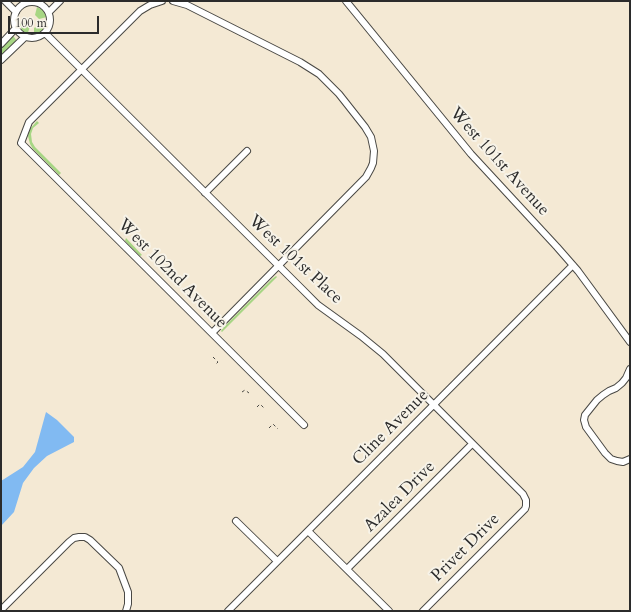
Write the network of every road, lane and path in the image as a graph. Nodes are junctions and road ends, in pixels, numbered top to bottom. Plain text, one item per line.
1 (5, 1) edge
2 (60, 1) edge
3 (162, 1) edge
4 (173, 1) edge
5 (346, 1) edge
6 (23, 3) edge
7 (42, 3) edge
8 (16, 12) junction
9 (49, 12) junction
10 (16, 28) junction
11 (45, 33) junction
12 (25, 37) junction
13 (1, 44) edge
14 (1, 60) edge
15 (82, 69) junction
16 (247, 152) dead end
17 (205, 193) junction
18 (573, 265) junction
19 (279, 266) junction
20 (212, 333) junction
21 (630, 342) edge
22 (213, 357) dead end
23 (215, 365) dead end
24 (630, 369) edge
25 (242, 392) dead end
26 (249, 393) dead end
27 (434, 405) junction
28 (257, 407) dead end
29 (265, 409) dead end
30 (304, 425) dead end
31 (269, 428) dead end
32 (278, 429) dead end
33 (472, 444) junction
34 (630, 459) edge
35 (526, 503) joint
36 (236, 521) dead end
37 (308, 531) junction
38 (277, 561) junction
39 (347, 569) junction
40 (1, 610) edge
41 (126, 611) edge
42 (228, 611) edge
43 (388, 611) edge
44 (423, 611) edge

1 - 8 street
2 - 9 street
3 - 15 street
4 - 19 street
5 - 18 street, West 101st Avenue
6 - 7 street
6 - 8 street
7 - 9 street
8 - 10 street
9 - 11 street
10 - 12 street
10 - 13 street
11 - 12 street
11 - 15 street, West 101st Place
12 - 14 street
15 - 17 street, West 101st Place
15 - 20 street, West 102nd Avenue
16 - 17 street
17 - 19 street, West 101st Place
18 - 21 street, West 101st Avenue
18 - 27 street, Cline Avenue
19 - 20 street
19 - 27 street, West 101st Place
20 - 30 street, West 102nd Avenue
22 - 23 path
24 - 34 street
25 - 26 path
27 - 33 street, West 101st Place
27 - 37 street, Cline Avenue
28 - 29 path
31 - 32 path
33 - 35 street, West 101st Place
33 - 39 street, Azalea Drive
35 - 44 street, Privet Drive
36 - 38 street
37 - 38 street, Cline Avenue
37 - 39 street
38 - 42 street, Cline Avenue
39 - 43 street
40 - 41 street

